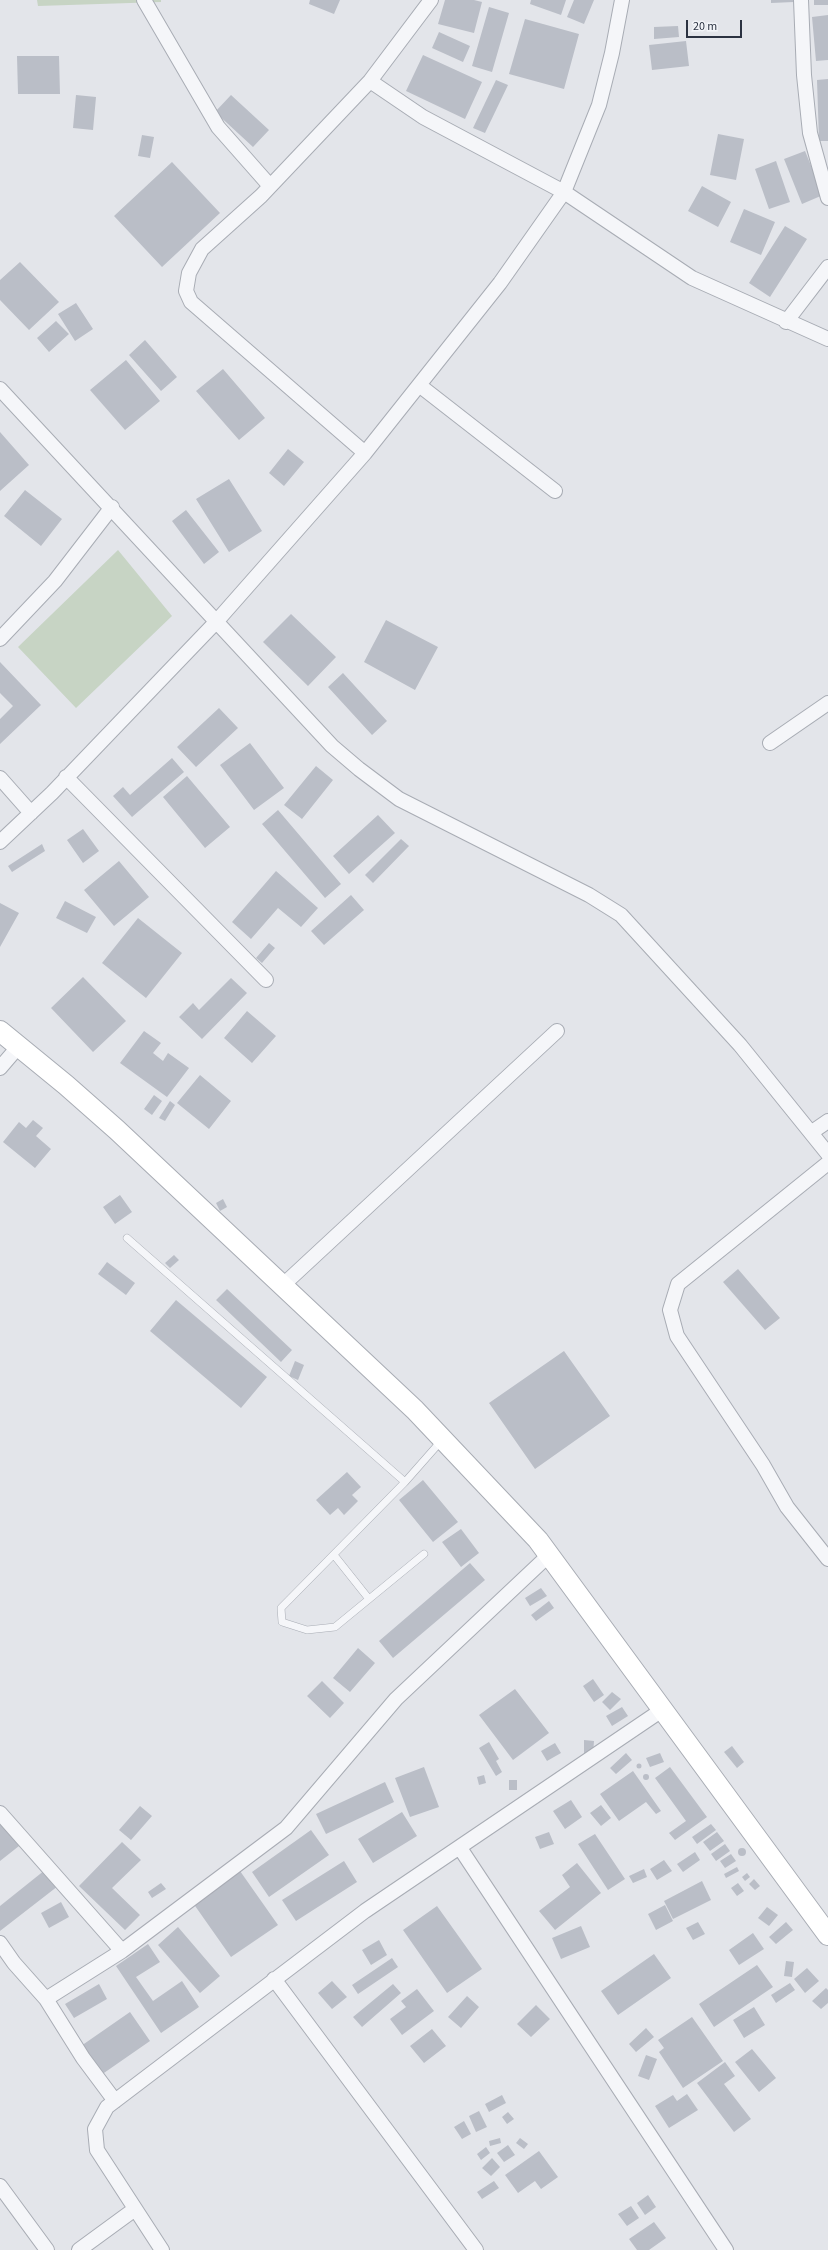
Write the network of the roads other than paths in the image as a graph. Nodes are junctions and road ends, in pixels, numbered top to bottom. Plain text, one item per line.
1 (144, 0) edge
2 (431, 0) edge
3 (622, 0) edge
4 (802, 0) edge
5 (370, 81) junction
6 (270, 186) junction
7 (564, 192) junction
8 (828, 198) edge
9 (828, 267) edge
10 (786, 322) junction
11 (828, 339) edge
12 (418, 385) junction
13 (0, 389) edge
14 (365, 453) junction
15 (555, 491) dead end
16 (112, 507) junction
17 (216, 622) junction
18 (0, 639) edge
19 (828, 703) edge
20 (770, 743) dead end
21 (66, 777) junction
22 (0, 778) edge
23 (31, 813) junction
24 (0, 842) edge
25 (266, 980) dead end
26 (0, 1031) edge
27 (557, 1031) dead end
28 (18, 1046) junction
29 (0, 1068) edge
30 (828, 1120) edge
31 (812, 1132) junction
32 (828, 1154) edge
33 (828, 1163) edge
34 (127, 1238) dead end
35 (282, 1286) junction
36 (444, 1439) junction
37 (405, 1482) junction
38 (424, 1554) dead end
39 (334, 1555) junction
40 (549, 1555) junction
41 (828, 1558) edge
42 (369, 1599) junction
43 (662, 1710) junction
44 (0, 1813) edge
45 (460, 1848) junction
46 (828, 1935) edge
47 (0, 1943) edge
48 (122, 1951) junction
49 (274, 1979) junction
50 (46, 1999) junction
51 (115, 2101) junction
52 (0, 2186) edge
53 (135, 2209) junction
54 (47, 2250) edge
55 (79, 2250) edge
56 (162, 2250) edge
57 (476, 2250) edge
58 (726, 2250) edge

1 - 6 street
2 - 5 street
3 - 7 street
4 - 8 street
5 - 6 street
5 - 7 street
6 - 14 street
7 - 10 street
7 - 12 street
9 - 10 street
10 - 11 street
12 - 14 street
12 - 15 street
13 - 16 street
14 - 17 street
16 - 17 street
16 - 18 street
17 - 21 street
17 - 31 street
19 - 20 street
21 - 23 street
21 - 25 street
22 - 23 street
23 - 24 street
26 - 28 street
27 - 35 street
28 - 29 street
28 - 35 street
30 - 31 street
31 - 32 street
33 - 41 street
34 - 37 lane
35 - 36 street
36 - 37 lane
36 - 40 street
37 - 39 lane
38 - 42 lane
39 - 42 lane
39 - 42 lane
40 - 43 street
40 - 48 street
43 - 45 street
43 - 46 street
44 - 48 street
45 - 49 street
45 - 58 street
47 - 50 street
48 - 50 street
49 - 51 street
49 - 57 street
50 - 51 street
51 - 53 street
52 - 54 street
53 - 55 street
53 - 56 street

